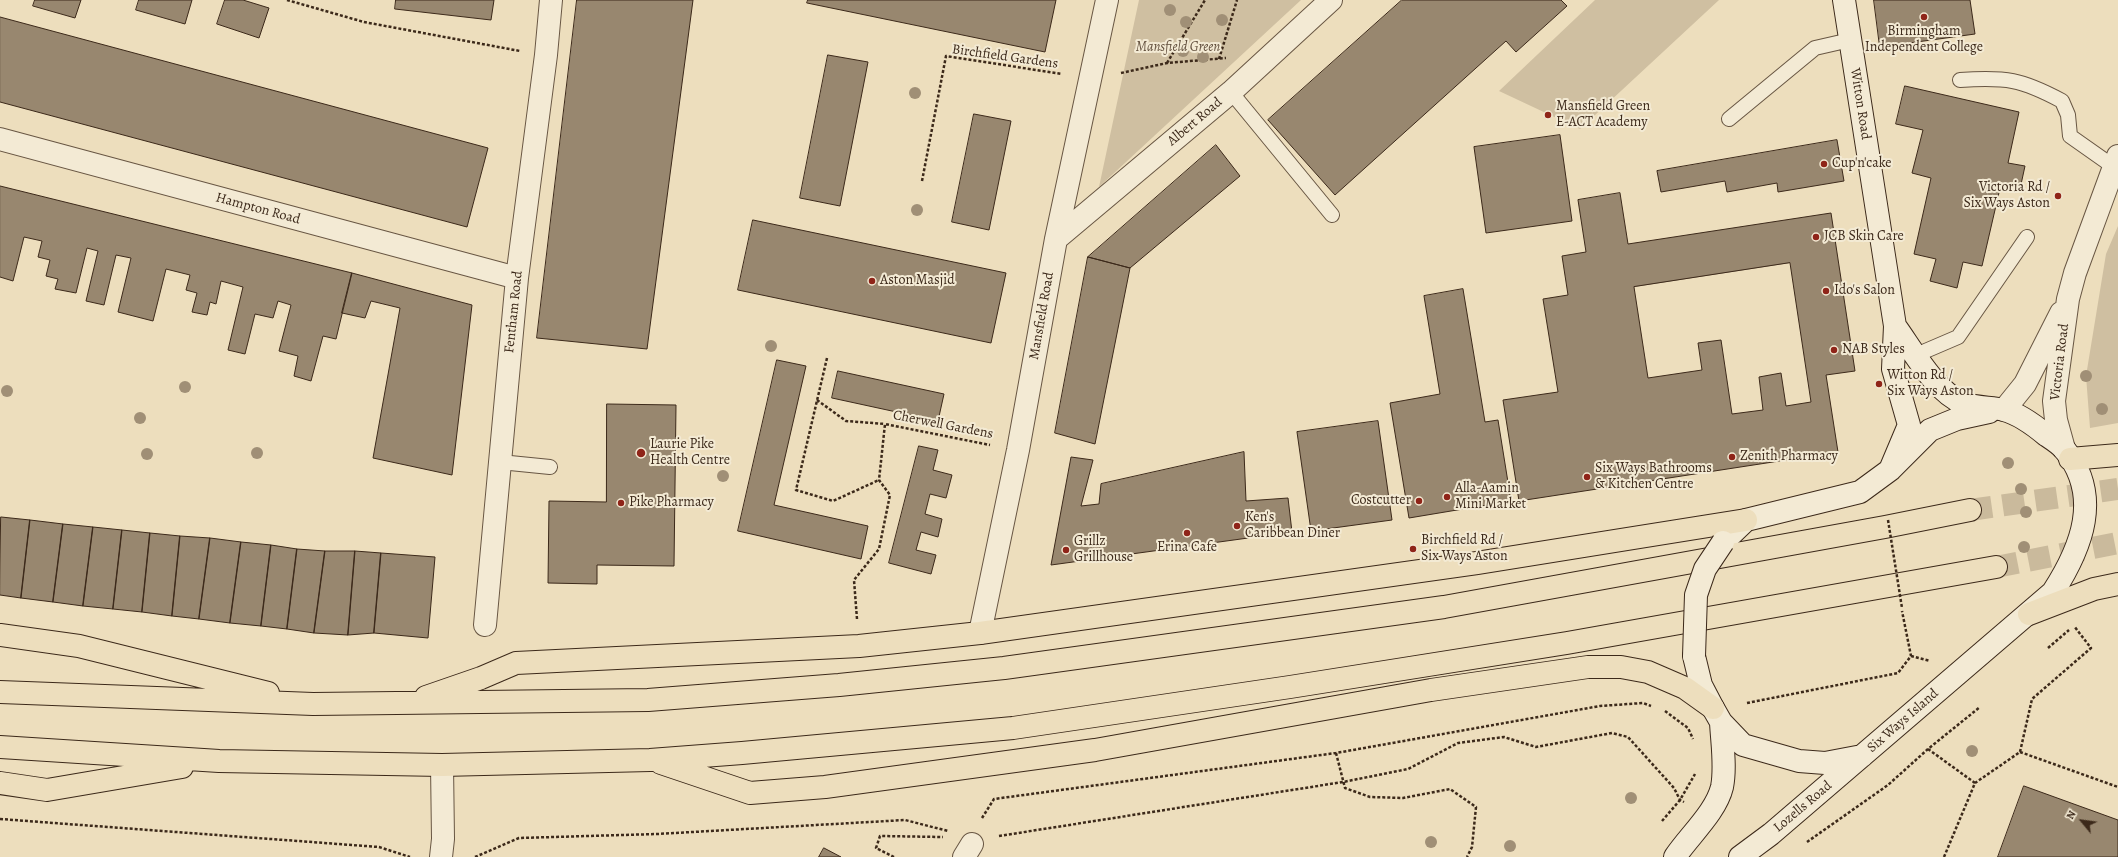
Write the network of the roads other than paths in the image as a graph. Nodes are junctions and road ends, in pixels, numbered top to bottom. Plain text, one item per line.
1 (551, 0) edge
2 (1107, 0) edge
3 (1331, 0) edge
4 (1844, 0) edge
5 (1850, 40) junction
6 (1960, 80) dead end
7 (1231, 92) junction
8 (1729, 119) dead end
9 (0, 139) edge
10 (2116, 162) edge
11 (1332, 215) dead end
12 (2027, 237) dead end
13 (1056, 239) junction
14 (517, 278) junction
15 (2068, 299) junction
16 (1895, 326) junction
17 (1916, 355) junction
18 (2001, 410) junction
19 (2067, 454) junction
20 (2118, 455) edge
21 (500, 462) junction
22 (550, 467) dead end
23 (1890, 470) junction
24 (1970, 510) tunnel mouth
25 (1746, 520) junction
26 (1996, 566) tunnel mouth
27 (2118, 584) edge
28 (2029, 614) junction
29 (485, 625) dead end
30 (980, 633) junction
31 (0, 635) edge
32 (0, 692) edge
33 (408, 703) junction
34 (313, 704) junction
35 (1717, 715) junction
36 (0, 747) edge
37 (1864, 755) junction
38 (650, 760) junction
39 (219, 761) junction
40 (442, 765) junction
41 (0, 784) edge
42 (441, 857) edge
43 (1675, 857) edge
44 (1740, 857) edge

1 - 14 street, Fentham Road
2 - 13 street, Mansfield Road
3 - 7 street, Albert Road
4 - 5 street, Witton Road
5 - 8 lane
5 - 16 street, Witton Road
6 - 10 lane
7 - 11 lane
7 - 13 street, Albert Road
9 - 14 street, Hampton Road
10 - 15 street, Victoria Road
12 - 17 lane
13 - 30 street, Mansfield Road
14 - 21 street, Fentham Road
15 - 18 street, Victoria Road
15 - 19 street, Victoria Road
16 - 17 street, Witton Road
16 - 23 street, Witton Road
17 - 18 street, Witton Road
18 - 19 street, Six Ways Island
18 - 23 street
19 - 20 highway
19 - 28 street, Six Ways Island
21 - 22 lane
21 - 29 street, Fentham Road
23 - 25 street
24 - 33 highway
25 - 30 highway
25 - 35 street, Six Ways Island, bridge
26 - 38 highway
27 - 28 highway
28 - 37 street, Six Ways Island
30 - 33 highway
31 - 34 highway
32 - 34 highway
33 - 34 highway
35 - 37 street, Six Ways Island
35 - 38 highway
35 - 43 street
36 - 39 highway
37 - 44 street, Lozells Road
38 - 40 highway
39 - 40 highway
39 - 41 highway
40 - 42 street

